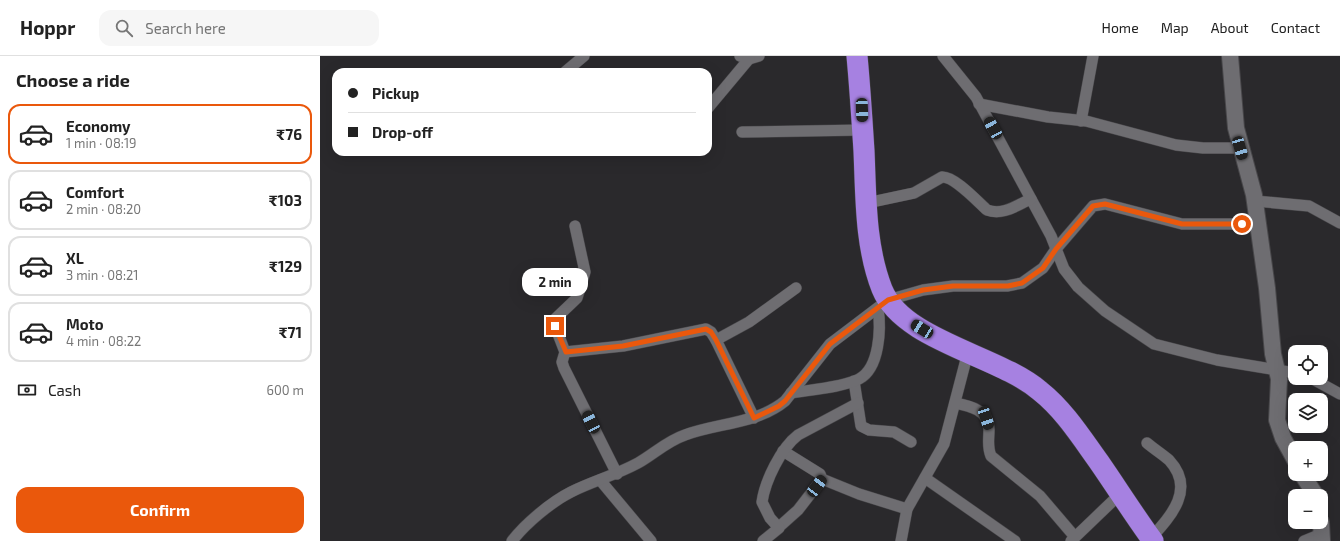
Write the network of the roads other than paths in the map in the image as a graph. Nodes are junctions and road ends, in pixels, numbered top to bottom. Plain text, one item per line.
1 (584, 56) edge
2 (857, 56) edge
3 (943, 56) edge
4 (1093, 56) edge
5 (1230, 56) edge
6 (750, 57) edge
7 (570, 68) edge
8 (712, 103) edge
9 (980, 104) junction
10 (1081, 121) junction
11 (863, 130) junction
12 (742, 132) dead end
13 (1240, 148) junction
14 (1031, 199) junction
15 (1255, 201) junction
16 (867, 203) junction
17 (1340, 223) edge
18 (1258, 224) junction
19 (575, 226) dead end
20 (1056, 249) junction
21 (796, 288) dead end
22 (883, 304) junction
23 (716, 340) junction
24 (566, 352) junction
25 (968, 352) junction
26 (1276, 369) junction
27 (1288, 372) edge
28 (854, 381) junction
29 (1324, 385) edge
30 (791, 393) junction
31 (1340, 394) edge
32 (955, 402) junction
33 (858, 403) junction
34 (754, 418) junction
35 (911, 442) dead end
36 (1146, 443) dead end
37 (1288, 446) edge
38 (783, 451) junction
39 (617, 474) junction
40 (924, 478) junction
41 (822, 479) junction
42 (600, 480) junction
43 (1120, 494) junction
44 (907, 509) junction
45 (779, 527) junction
46 (1321, 532) edge
47 (647, 539) edge
48 (1073, 539) edge
49 (1152, 539) edge
50 (512, 541) edge
51 (763, 541) edge
52 (901, 541) edge
53 (1015, 541) edge
54 (1304, 541) edge

1 - 7 street
2 - 11 highway
3 - 9 street
4 - 10 street
5 - 13 main road
6 - 8 street
9 - 10 street
9 - 14 street
10 - 13 street
11 - 12 street
11 - 16 highway
13 - 15 main road
14 - 16 street
14 - 20 street
15 - 17 street
15 - 18 main road
16 - 22 highway
18 - 20 street
18 - 26 main road
19 - 24 street
20 - 22 street
20 - 26 street
21 - 23 street
22 - 25 highway
22 - 28 street
22 - 30 street
23 - 24 street
23 - 34 street
24 - 39 street
25 - 32 street
25 - 43 highway
26 - 27 street
26 - 37 main road
28 - 30 street
28 - 33 street
29 - 31 street
30 - 34 street
32 - 40 street
32 - 48 street
33 - 35 street
33 - 38 street
34 - 39 street
36 - 49 street
38 - 41 street
38 - 45 street
39 - 42 street
40 - 44 street
40 - 53 street
41 - 44 street
41 - 45 street
42 - 47 street
42 - 50 street
43 - 48 street
43 - 49 highway
44 - 52 street
45 - 51 street
46 - 54 street

